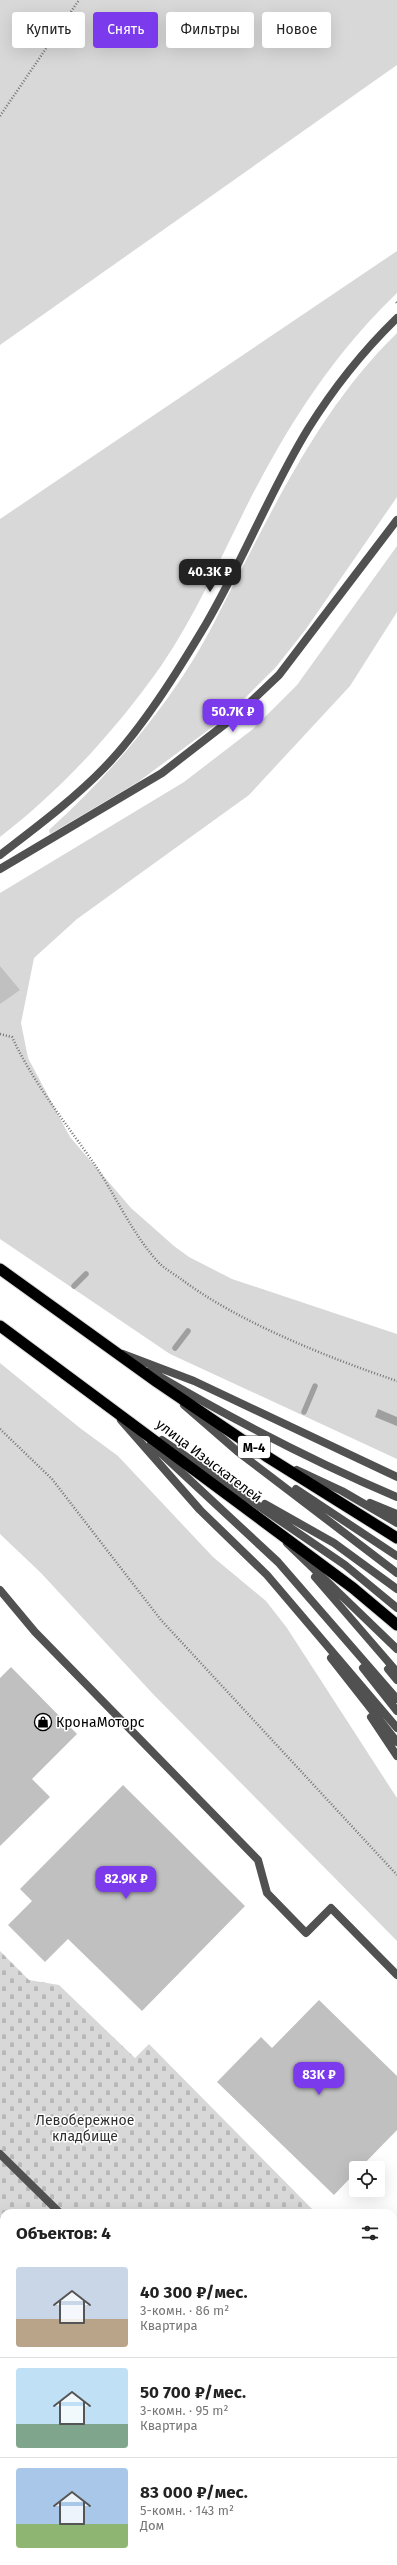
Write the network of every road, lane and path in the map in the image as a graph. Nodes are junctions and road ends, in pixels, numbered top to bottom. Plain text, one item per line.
1 (79, 0) edge
2 (0, 116) edge
3 (397, 318) edge
4 (397, 520) edge
5 (0, 855) edge
6 (0, 869) edge
7 (0, 1034) edge
8 (0, 1269) edge
9 (0, 1326) edge
10 (114, 1351) junction
11 (397, 1381) edge
12 (157, 1382) junction
13 (109, 1405) junction
14 (0, 1429) edge
15 (237, 1451) junction
16 (266, 1456) junction
17 (397, 1477) edge
18 (220, 1478) junction
19 (342, 1492) junction
20 (397, 1497) edge
21 (397, 1514) edge
22 (397, 1524) edge
23 (280, 1533) junction
24 (397, 1538) edge
25 (290, 1547) junction
26 (397, 1556) edge
27 (397, 1573) edge
28 (397, 1589) edge
29 (0, 1590) edge
30 (303, 1590) junction
31 (289, 1601) junction
32 (397, 1608) edge
33 (396, 1624) edge
34 (358, 1628) junction
35 (376, 1629) junction
36 (397, 1649) edge
37 (397, 1653) edge
38 (340, 1671) junction
39 (397, 1672) edge
40 (397, 1680) edge
41 (397, 1699) edge
42 (397, 1711) edge
43 (397, 1728) edge
44 (397, 1742) edge
45 (397, 1756) edge
46 (397, 1876) edge
47 (397, 1975) edge
48 (0, 2154) edge
49 (56, 2209) edge

1 - 2 path
3 - 5 street
4 - 6 street
7 - 11 path
8 - 10 highway, М-4
9 - 13 highway, улица Изыскателей
10 - 12 highway, М-4
10 - 17 street
10 - 20 street
12 - 15 street
12 - 16 highway, М-4
13 - 18 street
13 - 23 highway, улица Изыскателей
13 - 30 street
13 - 31 street
14 - 46 path
15 - 26 street
15 - 27 street
16 - 19 street
16 - 24 highway, М-4
18 - 28 street
18 - 32 street
19 - 21 street
19 - 22 street
23 - 25 street
23 - 33 highway, улица Изыскателей
25 - 34 street
25 - 35 street
29 - 47 street
30 - 41 street
30 - 42 street
31 - 38 street
31 - 43 street
34 - 39 street
34 - 40 street
35 - 36 street
35 - 37 street
38 - 44 street
38 - 45 street
48 - 49 street

